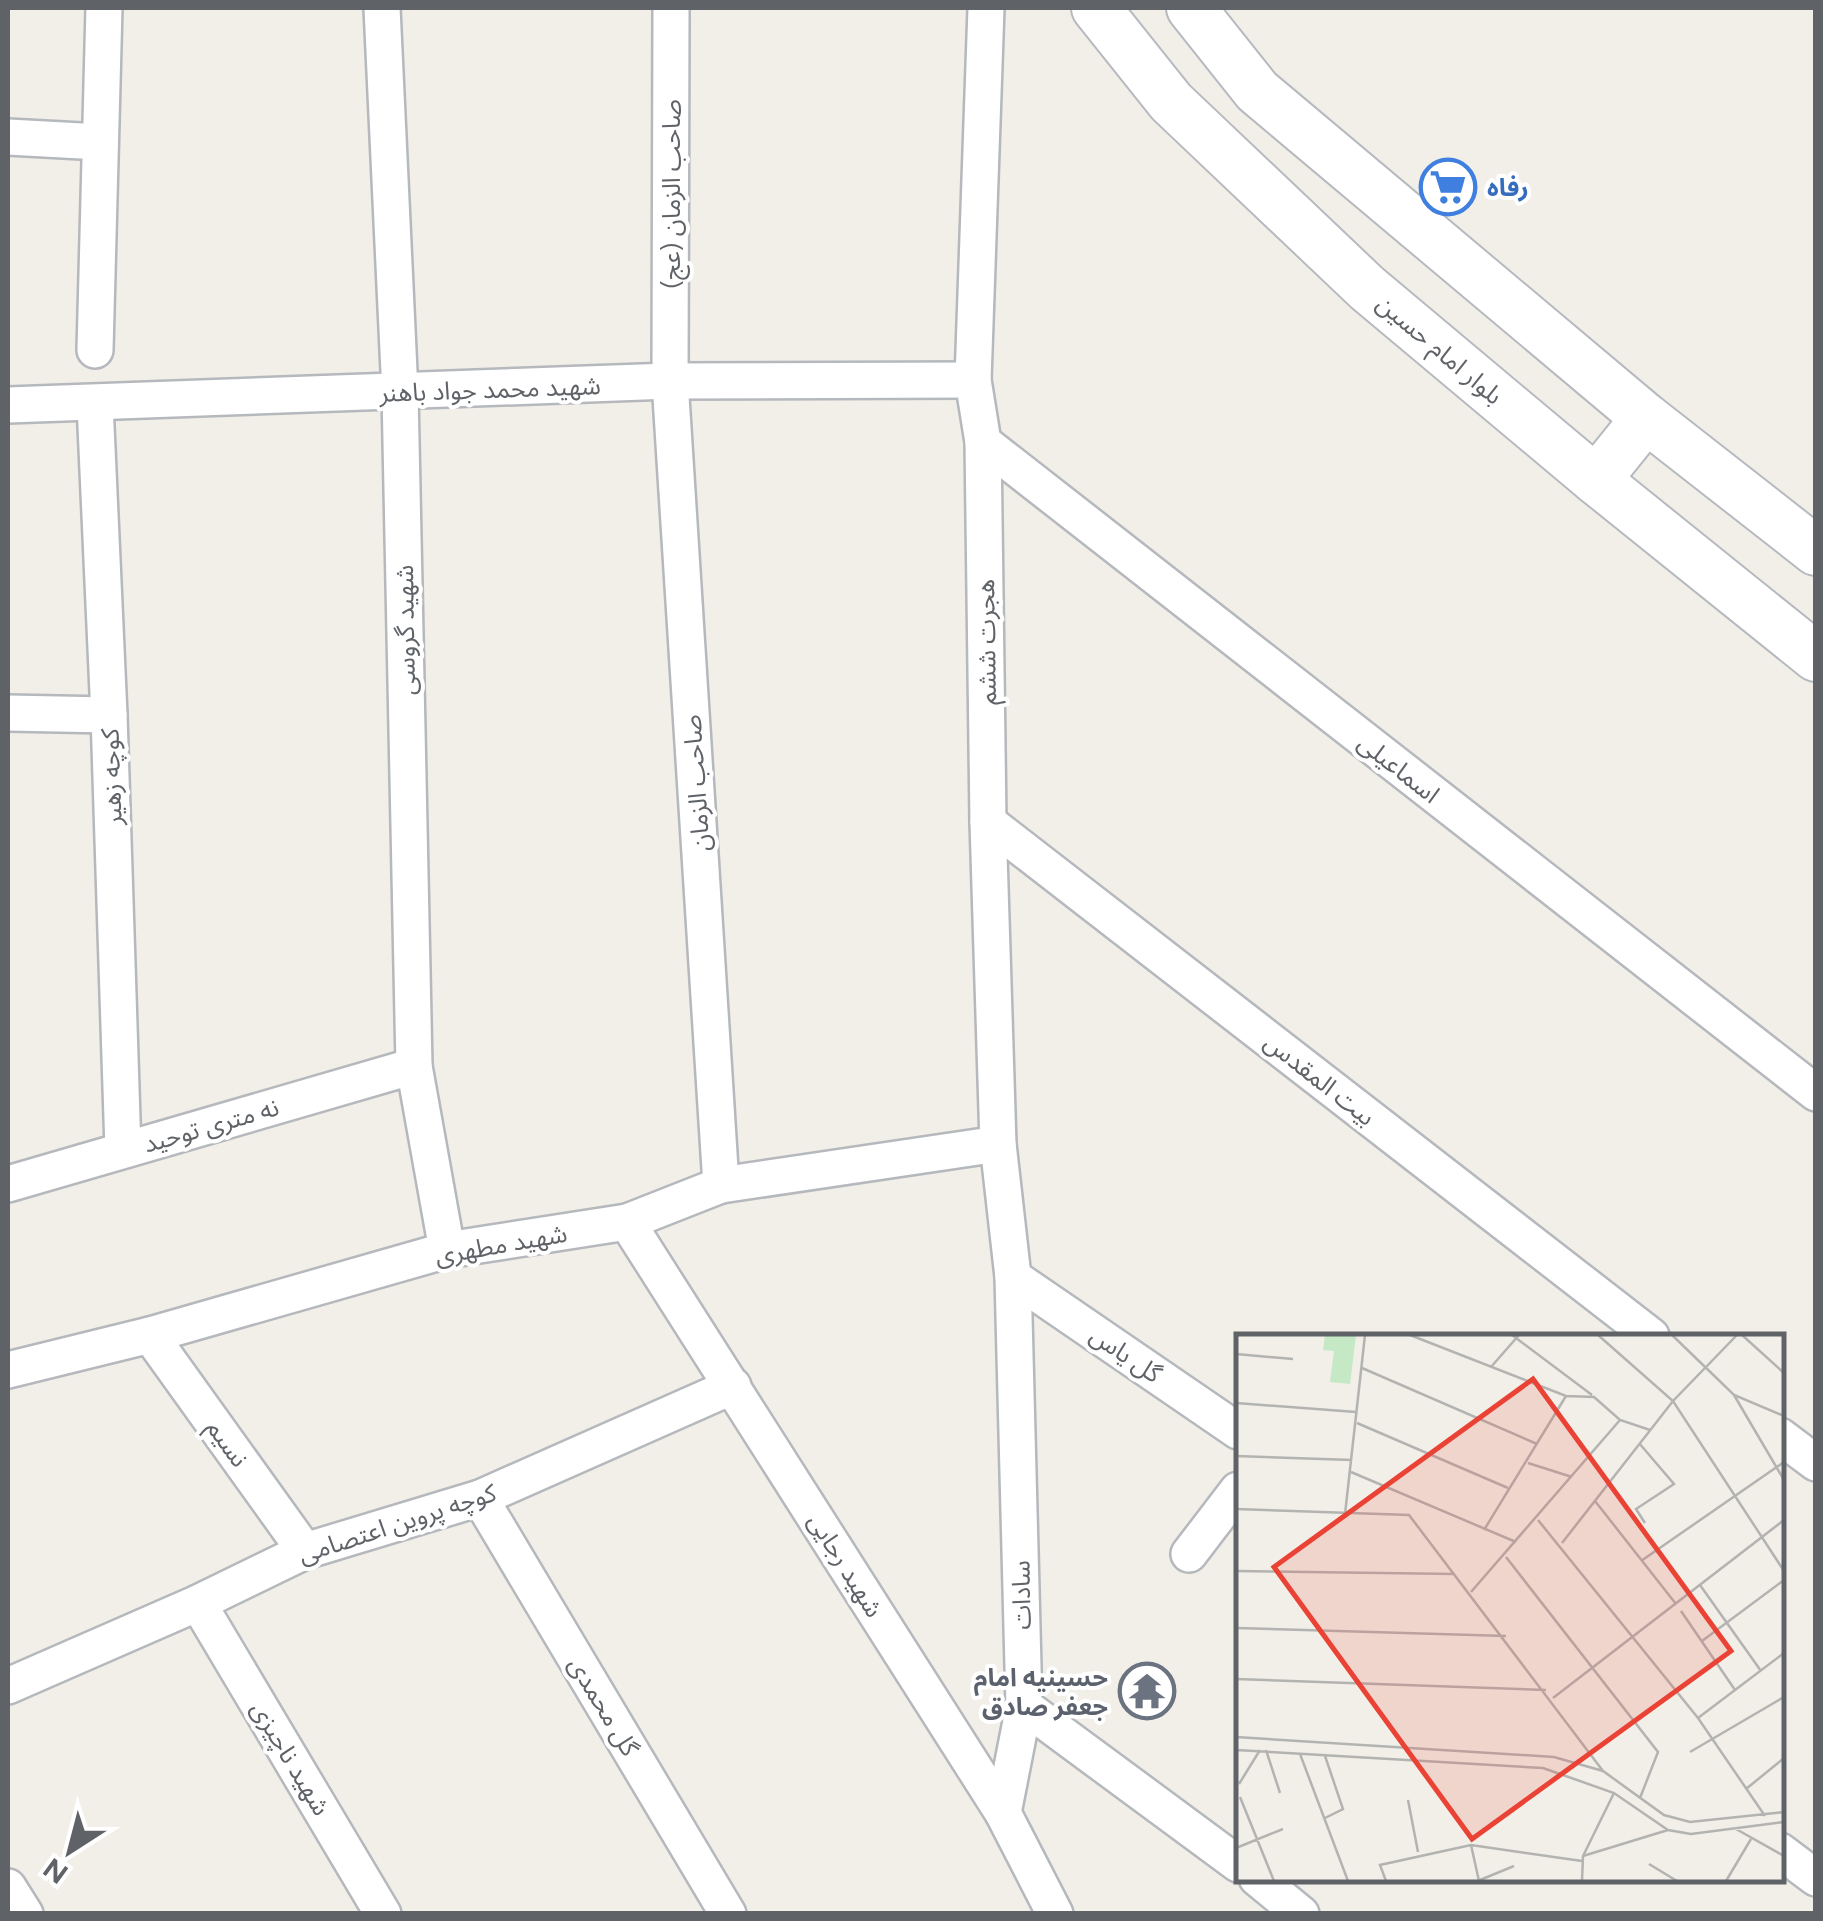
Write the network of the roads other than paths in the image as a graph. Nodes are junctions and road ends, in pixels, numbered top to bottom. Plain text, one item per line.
1 (104, 8) edge
2 (382, 8) edge
3 (672, 8) edge
4 (986, 8) edge
5 (1096, 8) edge
6 (1191, 8) edge
7 (8, 137) edge
8 (100, 142) junction
9 (95, 350) dead end
10 (973, 380) junction
11 (670, 381) junction
12 (400, 393) junction
13 (8, 404) edge
14 (94, 404) junction
15 (1646, 418) junction
16 (983, 442) junction
17 (1596, 480) junction
18 (1816, 551) edge
19 (1816, 657) edge
20 (8, 713) edge
21 (109, 715) junction
22 (988, 822) junction
23 (414, 1066) junction
24 (1816, 1093) edge
25 (998, 1144) junction
26 (123, 1150) junction
27 (8, 1184) edge
28 (721, 1185) junction
29 (627, 1222) junction
30 (446, 1250) junction
31 (1013, 1277) junction
32 (1648, 1334) edge
33 (150, 1335) junction
34 (8, 1370) edge
35 (733, 1386) junction
36 (1236, 1425) edge
37 (1783, 1438) edge
38 (1816, 1463) edge
39 (1236, 1493) edge
40 (480, 1498) junction
41 (304, 1550) junction
42 (1190, 1554) dead end
43 (198, 1602) junction
44 (8, 1686) edge
45 (1024, 1706) junction
46 (1003, 1813) junction
47 (1783, 1854) edge
48 (1236, 1863) edge
49 (1816, 1878) edge
50 (1271, 1882) edge
51 (8, 1887) edge
52 (25, 1914) edge
53 (383, 1914) edge
54 (728, 1914) edge
55 (1055, 1914) edge
56 (1301, 1914) edge

1 - 8 street
2 - 12 street, شهید گروسی
3 - 11 street, صاحب الزمان (عج)
4 - 10 street, هجرت ششم
5 - 17 main road, بلوار امام حسین
6 - 15 main road
7 - 8 street
8 - 9 street
10 - 11 street, شهید محمد جواد باهنر
10 - 16 street, هجرت ششم
11 - 12 street, شهید محمد جواد باهنر
11 - 28 street, صاحب الزمان
12 - 14 street, شهید محمد جواد باهنر
12 - 23 street, شهید گروسی
13 - 14 street, شهید محمد جواد باهنر
14 - 21 street, کوچه زهیر
15 - 17 main road
15 - 18 main road
16 - 22 street, هجرت ششم
16 - 24 street, اسماعیلی
17 - 19 main road, بلوار امام حسین
20 - 21 street
21 - 26 street, کوچه زهیر
22 - 25 street, هجرت ششم
22 - 32 street, بیت المقدس
23 - 26 street, نه متری توحید
23 - 30 street, شهید گروسی
25 - 28 street, شهید مطهری
25 - 31 street, هجرت ششم
26 - 27 street, نه متری توحید
28 - 29 street, شهید مطهری
29 - 30 street, شهید مطهری
29 - 35 street, شهید رجایی
30 - 33 street, شهید مطهری
31 - 36 street, گل یاس
31 - 45 street, سادات
33 - 34 street, شهید مطهری
33 - 41 street, نسیم
35 - 40 street, کوچه پروین اعتصامی
35 - 46 street, شهید رجایی
37 - 38 street
39 - 42 street
40 - 41 street, کوچه پروین اعتصامی
40 - 54 street, گل محمدی
41 - 43 street, کوچه پروین اعتصامی
43 - 44 street, کوچه پروین اعتصامی
43 - 53 street, شهید ناچیزی
45 - 46 street, سادات
45 - 48 street
46 - 55 street, شهید رجایی
47 - 49 street
50 - 56 street
51 - 52 street

